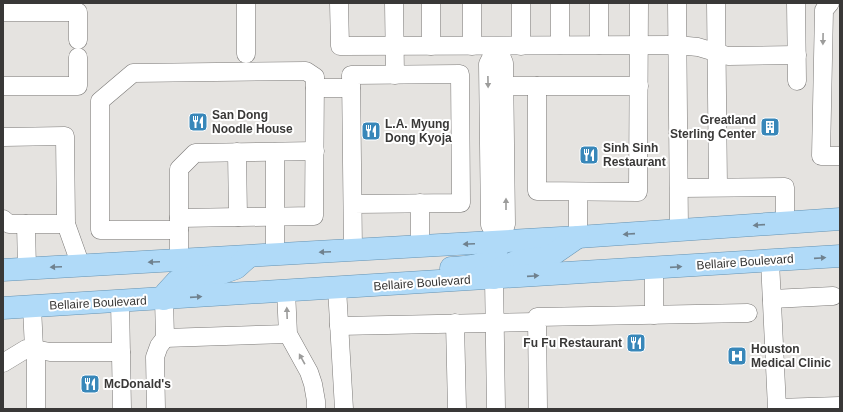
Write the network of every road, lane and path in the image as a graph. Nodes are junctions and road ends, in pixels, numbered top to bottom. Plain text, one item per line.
1 (246, 3) edge
2 (339, 3) edge
3 (394, 3) edge
4 (431, 3) edge
5 (472, 3) edge
6 (521, 3) edge
7 (560, 3) edge
8 (599, 3) edge
9 (639, 3) edge
10 (677, 3) edge
11 (716, 3) edge
12 (796, 3) edge
13 (830, 3) edge
14 (3, 12) edge
15 (560, 45) junction
16 (599, 45) junction
17 (639, 45) junction
18 (677, 45) junction
19 (395, 46) junction
20 (431, 46) junction
21 (472, 46) junction
22 (497, 46) junction
23 (521, 46) junction
24 (716, 53) junction
25 (246, 54) dead end
26 (797, 55) junction
27 (395, 75) junction
28 (797, 81) dead end
29 (3, 86) edge
30 (504, 86) junction
31 (537, 86) junction
32 (639, 86) junction
33 (315, 88) junction
34 (351, 88) junction
35 (3, 137) edge
36 (315, 151) junction
37 (237, 152) junction
38 (276, 152) junction
39 (840, 156) edge
40 (679, 188) junction
41 (718, 188) junction
42 (578, 192) junction
43 (420, 203) junction
44 (352, 204) junction
45 (275, 216) junction
46 (238, 217) junction
47 (3, 219) edge
48 (840, 219) edge
49 (785, 223) junction
50 (26, 224) junction
51 (66, 224) junction
52 (179, 224) junction
53 (679, 230) junction
54 (578, 237) junction
55 (500, 242) junction
56 (420, 246) junction
57 (353, 250) junction
58 (275, 255) junction
59 (249, 256) junction
60 (840, 256) edge
61 (179, 260) junction
62 (770, 261) junction
63 (81, 266) junction
64 (654, 268) junction
65 (27, 269) junction
66 (3, 270) edge
67 (494, 278) junction
68 (396, 284) junction
69 (337, 288) junction
70 (286, 291) junction
71 (833, 296) dead end
72 (164, 299) junction
73 (772, 299) junction
74 (120, 301) junction
75 (32, 307) junction
76 (3, 308) edge
77 (748, 313) dead end
78 (654, 315) junction
79 (537, 322) junction
80 (494, 323) junction
81 (455, 324) junction
82 (339, 326) junction
83 (288, 334) junction
84 (165, 338) junction
85 (34, 349) junction
86 (121, 352) junction
87 (3, 363) edge
88 (121, 370) junction
89 (342, 382) junction
90 (313, 384) junction
91 (840, 406) edge
92 (36, 409) edge
93 (110, 409) edge
94 (122, 409) edge
95 (156, 409) edge
96 (316, 409) edge
97 (344, 409) edge
98 (457, 409) edge
99 (496, 409) edge
100 (538, 409) edge

1 - 25 lane
2 - 19 lane
3 - 19 lane
4 - 20 lane
5 - 21 lane
6 - 23 lane
7 - 15 lane
8 - 16 lane
9 - 17 lane
10 - 18 lane
11 - 24 lane
12 - 26 lane
13 -> 39 lane
14 - 29 lane
15 - 16 lane
15 - 23 lane
16 - 17 lane
17 - 18 lane
17 - 32 lane
18 - 24 lane
18 - 40 lane
19 - 20 lane
19 - 27 lane
20 - 21 lane
21 - 22 lane
22 - 23 lane
22 - 30 lane
22 -> 55 lane
24 - 26 lane
24 - 41 lane
26 - 28 lane
27 - 34 lane
27 - 43 lane
30 - 31 lane
55 -> 30 lane
31 - 32 lane
31 - 42 lane
32 - 42 lane
33 - 34 lane
33 - 36 lane
33 - 52 lane
34 - 44 lane
35 - 51 lane
36 - 38 lane
36 - 45 lane
37 - 38 lane
37 - 46 lane
37 - 52 lane
38 - 45 lane
40 - 41 lane
40 - 53 lane
41 - 49 lane
42 - 54 lane
43 - 44 lane
43 - 56 lane
44 - 57 lane
45 - 46 lane
45 - 58 lane
46 - 52 lane
47 - 50 lane
48 - 49 main road
49 -> 53 main road
50 - 51 lane
50 - 65 lane
51 - 63 lane
52 - 61 lane
53 -> 54 main road
54 - 55 main road
54 - 67 main road
55 -> 56 main road
55 - 68 main road
56 - 57 main road
57 -> 58 main road
58 - 59 main road
59 - 61 main road
59 - 72 main road
62 -> 60 main road, Bellaire Boulevard
61 -> 63 main road
64 -> 62 main road, Bellaire Boulevard
62 - 73 lane
63 -> 65 main road
67 -> 64 main road, Bellaire Boulevard
64 - 78 lane
65 - 66 main road
67 - 68 main road, Bellaire Boulevard
67 - 80 lane
68 - 69 main road, Bellaire Boulevard
69 - 70 main road, Bellaire Boulevard
69 - 82 lane
72 -> 70 main road, Bellaire Boulevard
83 -> 70 lane
71 - 73 lane
72 - 74 main road, Bellaire Boulevard
72 - 84 lane
73 - 91 lane
74 - 75 main road, Bellaire Boulevard
74 - 86 lane
75 - 76 main road, Bellaire Boulevard
75 - 85 lane
77 - 78 lane
78 - 79 lane
79 - 80 lane
79 - 100 lane
80 - 81 lane
80 - 99 lane
81 - 82 lane
81 - 98 lane
82 - 89 lane
83 - 84 lane
90 -> 83 lane
84 - 95 lane
85 - 86 lane
85 - 87 lane
85 - 92 lane
86 - 88 lane
88 - 93 lane
88 - 94 lane
89 - 90 lane
89 - 97 lane
90 - 96 lane

